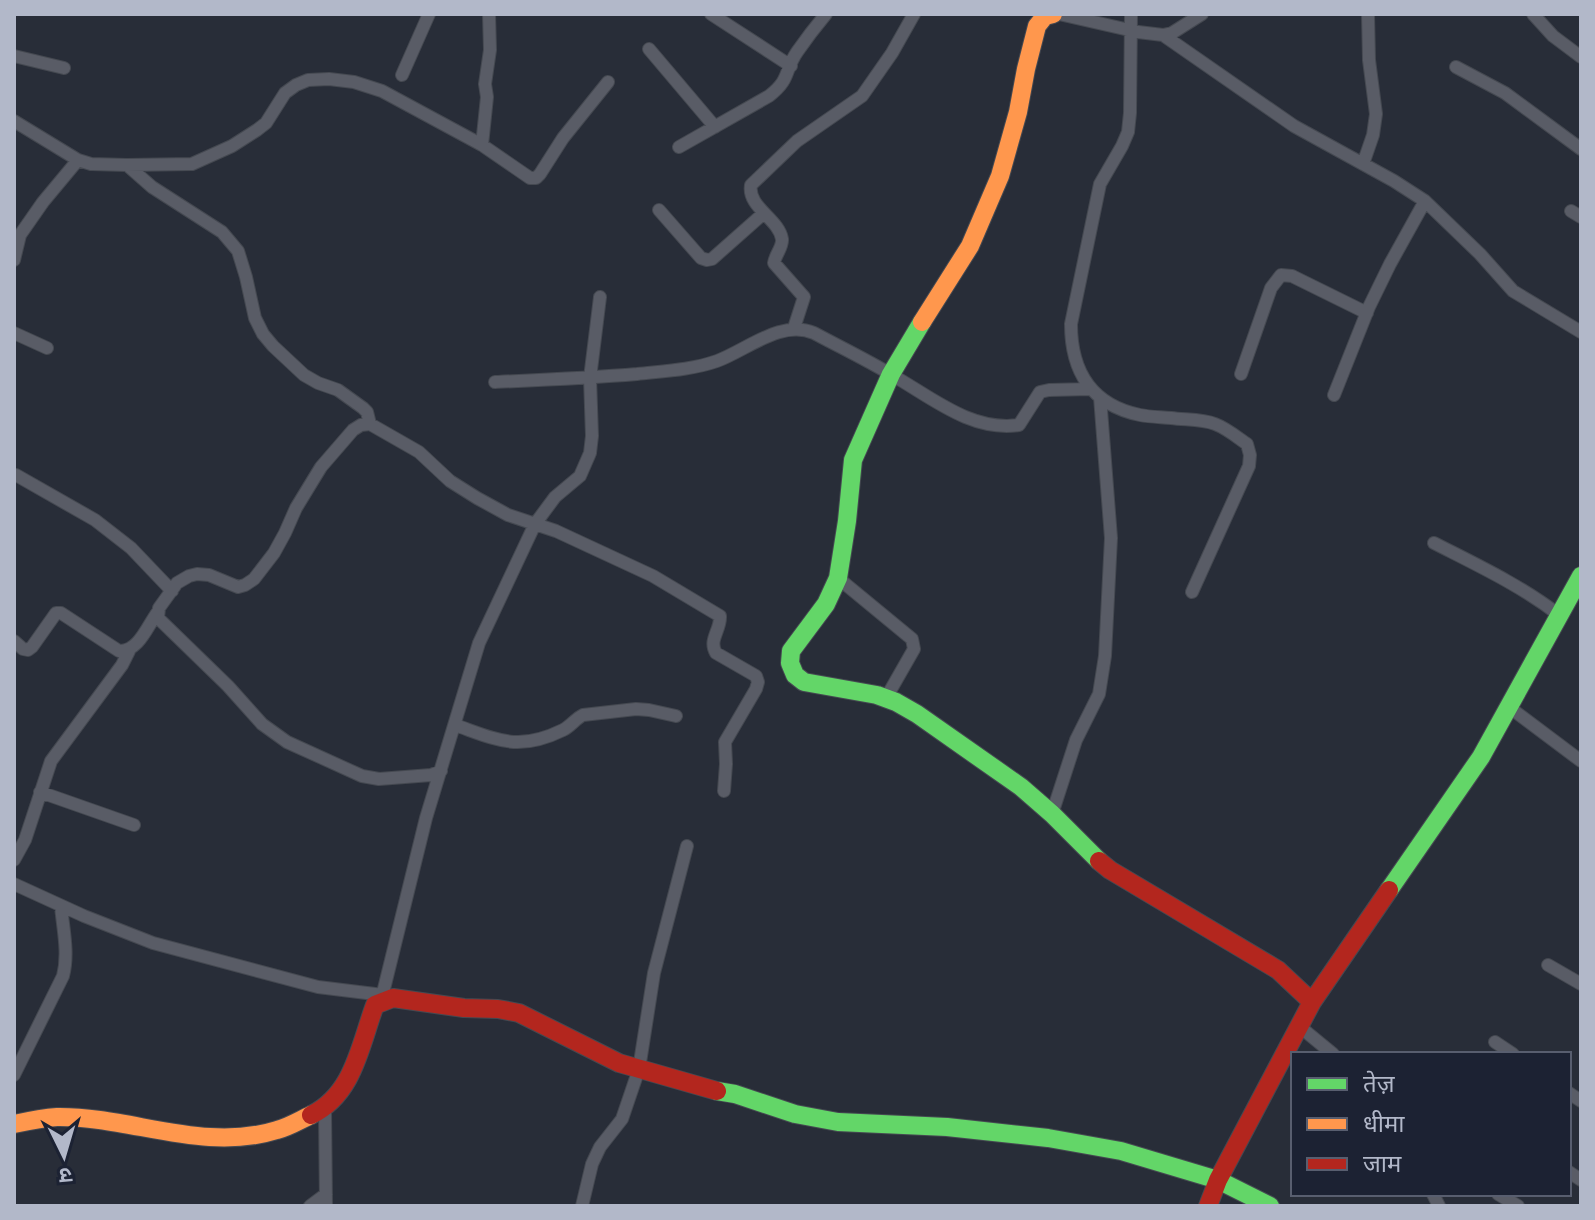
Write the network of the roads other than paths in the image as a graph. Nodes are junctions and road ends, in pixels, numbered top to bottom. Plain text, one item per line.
1 (429, 14) edge
2 (489, 14) edge
3 (711, 14) edge
4 (826, 14) edge
5 (914, 14) edge
6 (1048, 14) edge
7 (1131, 14) edge
8 (1202, 14) edge
9 (1368, 14) edge
10 (1533, 14) edge
11 (1130, 30) junction
12 (1163, 35) junction
13 (649, 49) dead end
14 (14, 56) edge
15 (1581, 57) edge
16 (791, 66) junction
17 (1456, 67) dead end
18 (64, 68) dead end
19 (402, 75) dead end
20 (608, 82) dead end
21 (14, 121) edge
22 (715, 127) junction
23 (482, 145) junction
24 (679, 147) dead end
25 (1581, 149) edge
26 (78, 160) junction
27 (1363, 164) junction
28 (127, 165) junction
29 (1425, 201) junction
30 (659, 210) dead end
31 (764, 213) junction
32 (14, 260) edge
33 (600, 297) dead end
34 (1367, 313) junction
35 (794, 328) junction
36 (1581, 332) edge
37 (14, 333) edge
38 (47, 348) dead end
39 (891, 374) junction
40 (1241, 374) dead end
41 (590, 378) junction
42 (495, 382) dead end
43 (1095, 393) junction
44 (1334, 395) dead end
45 (370, 424) junction
46 (16, 475) edge
47 (535, 524) junction
48 (1434, 543) dead end
49 (1581, 576) edge
50 (838, 578) junction
51 (172, 591) junction
52 (1192, 592) dead end
53 (157, 613) junction
54 (1559, 615) junction
55 (14, 641) edge
56 (129, 651) junction
57 (886, 698) junction
58 (1509, 707) junction
59 (676, 716) dead end
60 (455, 725) junction
61 (1581, 761) edge
62 (441, 771) junction
63 (724, 791) dead end
64 (40, 792) junction
65 (1052, 814) junction
66 (134, 825) dead end
67 (687, 846) dead end
68 (14, 860) edge
69 (14, 884) edge
70 (61, 906) junction
71 (1548, 965) dead end
72 (1581, 984) edge
73 (382, 998) junction
74 (1312, 1002) junction
75 (1299, 1026) junction
76 (1495, 1042) dead end
77 (1331, 1052) edge
78 (1510, 1052) edge
79 (639, 1069) junction
80 (14, 1075) edge
81 (325, 1110) junction
82 (14, 1124) edge
83 (1218, 1180) junction
84 (326, 1200) edge
85 (310, 1206) edge
86 (582, 1206) edge
87 (1208, 1206) edge
88 (1270, 1206) edge

1 - 19 street
2 - 23 street
3 - 16 street
4 - 16 street
5 - 31 street
6 - 11 street
6 - 39 street
7 - 11 street
8 - 12 street
9 - 27 street
10 - 15 street
11 - 12 street
11 - 43 street
12 - 27 street
13 - 22 street
14 - 18 street
16 - 22 street
17 - 25 street
20 - 23 street
21 - 26 street
22 - 24 street
23 - 28 street
26 - 28 street
26 - 32 street
27 - 29 street
28 - 45 street
29 - 34 street
29 - 36 street
30 - 31 street
31 - 35 street
33 - 41 street
34 - 40 street
34 - 44 street
35 - 39 street
35 - 41 street
37 - 38 street
39 - 43 street
39 - 50 street
41 - 42 street
41 - 47 street
43 - 52 street
43 - 65 street
45 - 47 street
45 - 51 street
46 - 51 street
47 - 60 street
47 - 63 street
48 - 54 street
49 - 54 street
50 - 57 street
50 - 57 street
51 - 53 street
53 - 56 street
53 - 62 street
54 - 58 street
55 - 56 street
56 - 64 street
57 - 65 street
58 - 61 street
58 - 74 street
59 - 60 street
60 - 62 street
62 - 73 street
64 - 66 street
64 - 68 street
65 - 74 street
67 - 79 street
69 - 70 street
70 - 73 street
70 - 80 street
71 - 72 street
73 - 79 street
73 - 81 street
74 - 75 street
75 - 77 street
75 - 83 street
76 - 78 street
79 - 83 street
79 - 86 street
81 - 82 street
81 - 84 street
83 - 87 street
83 - 88 street
84 - 85 street

